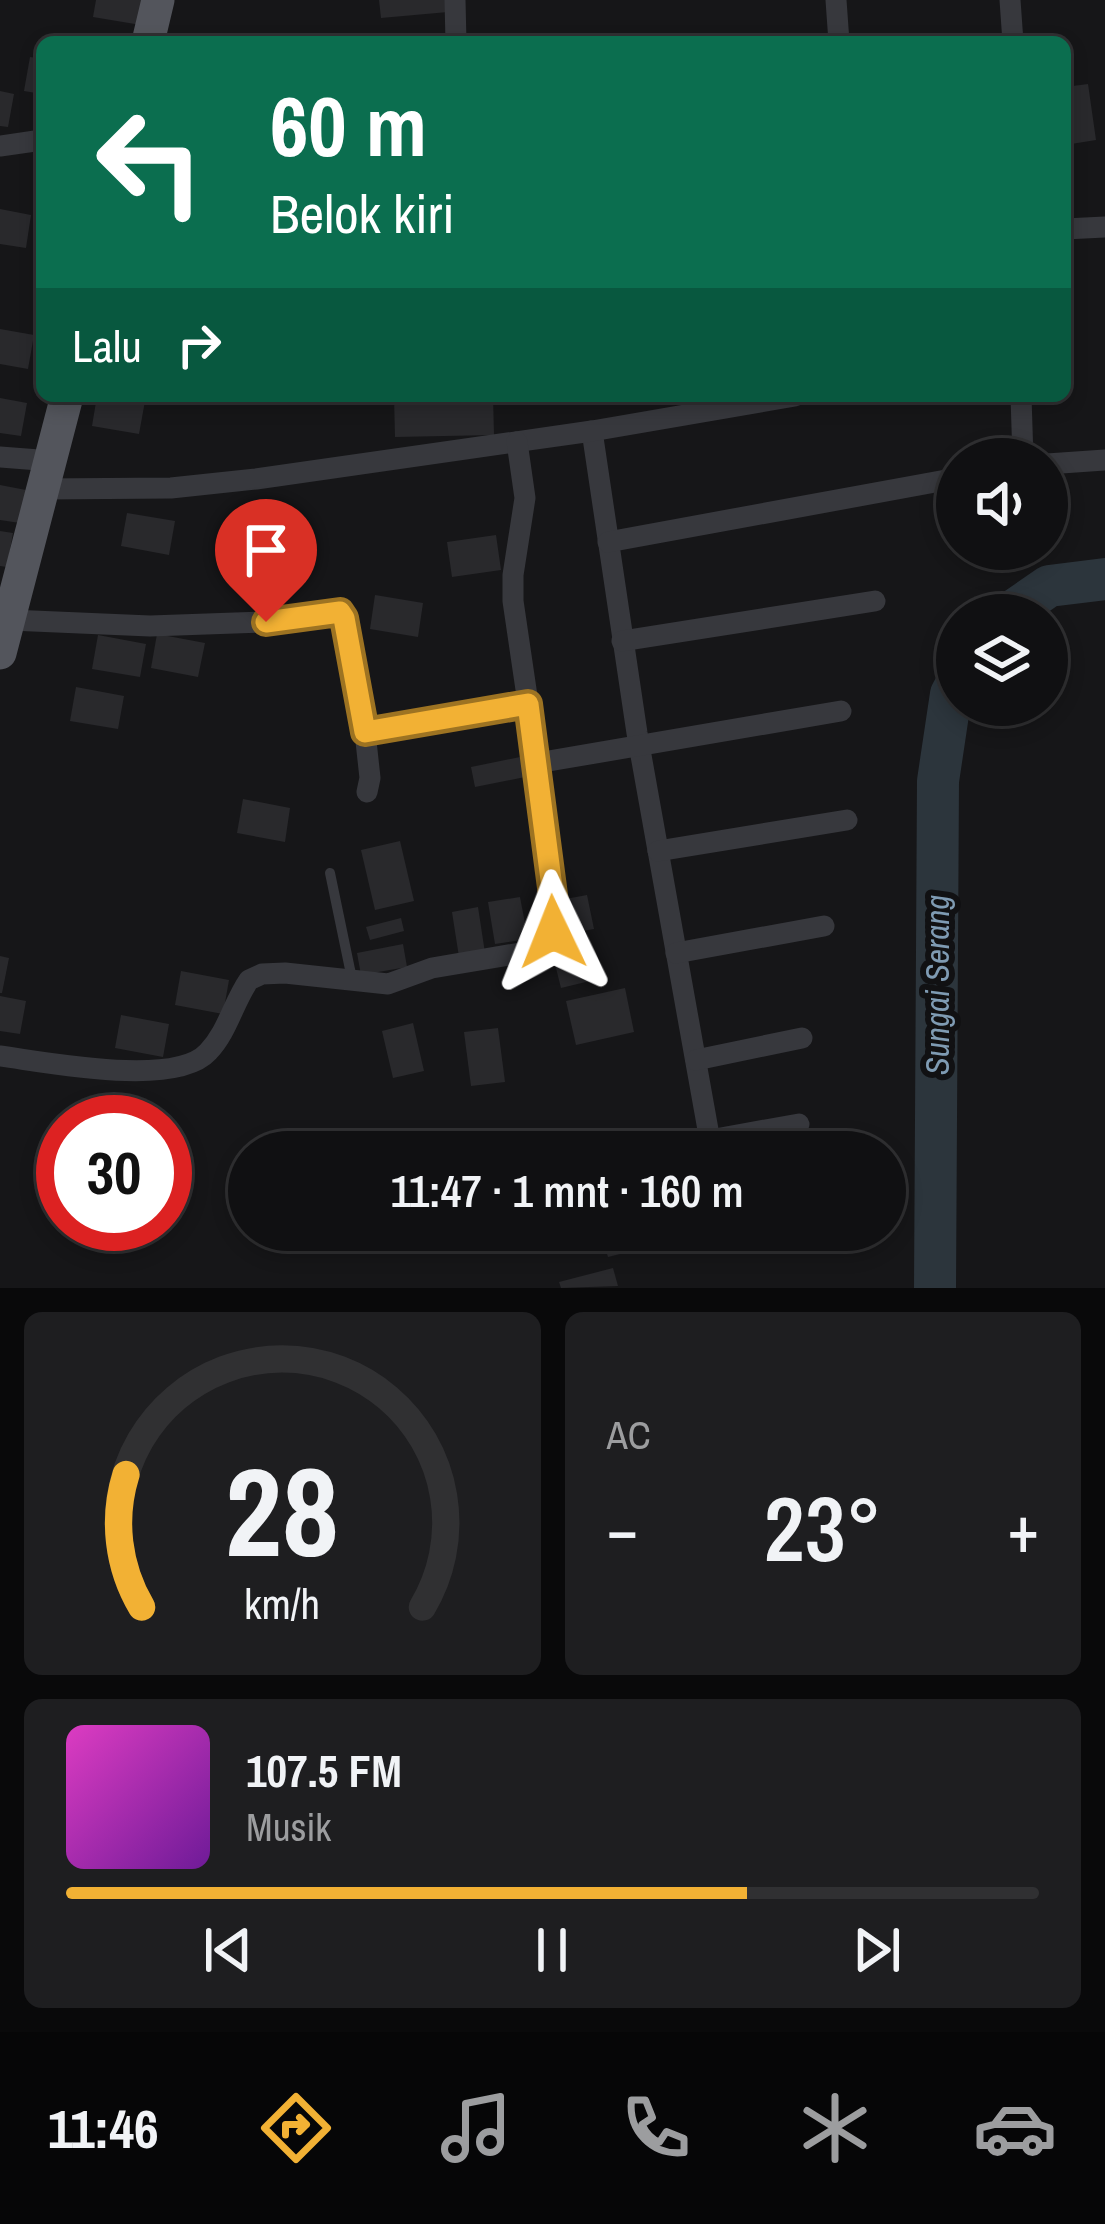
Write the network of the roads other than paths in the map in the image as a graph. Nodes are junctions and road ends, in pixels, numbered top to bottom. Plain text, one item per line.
1 (158, 0) edge
2 (454, 0) edge
3 (836, 0) edge
4 (1010, 0) edge
5 (149, 36) edge
6 (456, 36) edge
7 (839, 36) edge
8 (1013, 36) edge
9 (36, 141) edge
10 (0, 146) edge
11 (1105, 227) edge
12 (1071, 230) edge
13 (65, 402) edge
14 (760, 402) edge
15 (1021, 402) edge
16 (592, 431) junction
17 (1022, 438) edge
18 (517, 442) junction
19 (0, 457) edge
20 (1105, 460) edge
21 (1068, 463) edge
22 (47, 475) junction
23 (936, 482) edge
24 (608, 542) junction
25 (875, 601) dead end
26 (10, 620) junction
27 (622, 641) junction
28 (0, 653) edge
29 (528, 704) junction
30 (841, 712) dead end
31 (365, 732) junction
32 (639, 746) junction
33 (537, 763) junction
34 (367, 792) dead end
35 (848, 820) dead end
36 (658, 851) junction
37 (331, 873) dead end
38 (824, 926) dead end
39 (676, 953) junction
40 (352, 979) junction
41 (802, 1038) dead end
42 (0, 1056) edge
43 (696, 1060) junction
44 (799, 1124) dead end
45 (708, 1131) edge
46 (771, 1131) edge

1 - 5 main road
2 - 6 street
3 - 7 street
4 - 8 street
9 - 10 street
11 - 12 street
13 - 22 main road
14 - 16 street
15 - 17 street
16 - 18 street
16 - 24 street
18 - 22 street
18 - 29 street
19 - 22 street
20 - 21 street
22 - 26 main road
23 - 24 street
24 - 27 street
25 - 27 street
26 - 28 main road
26 - 31 street
27 - 32 street
29 - 31 street
29 - 33 street
30 - 32 street
31 - 34 street
32 - 33 street
32 - 36 street
33 - 40 street
35 - 36 street
36 - 39 street
37 - 40 lane
38 - 39 street
39 - 43 street
40 - 42 street
41 - 43 street
43 - 45 street
44 - 46 street

